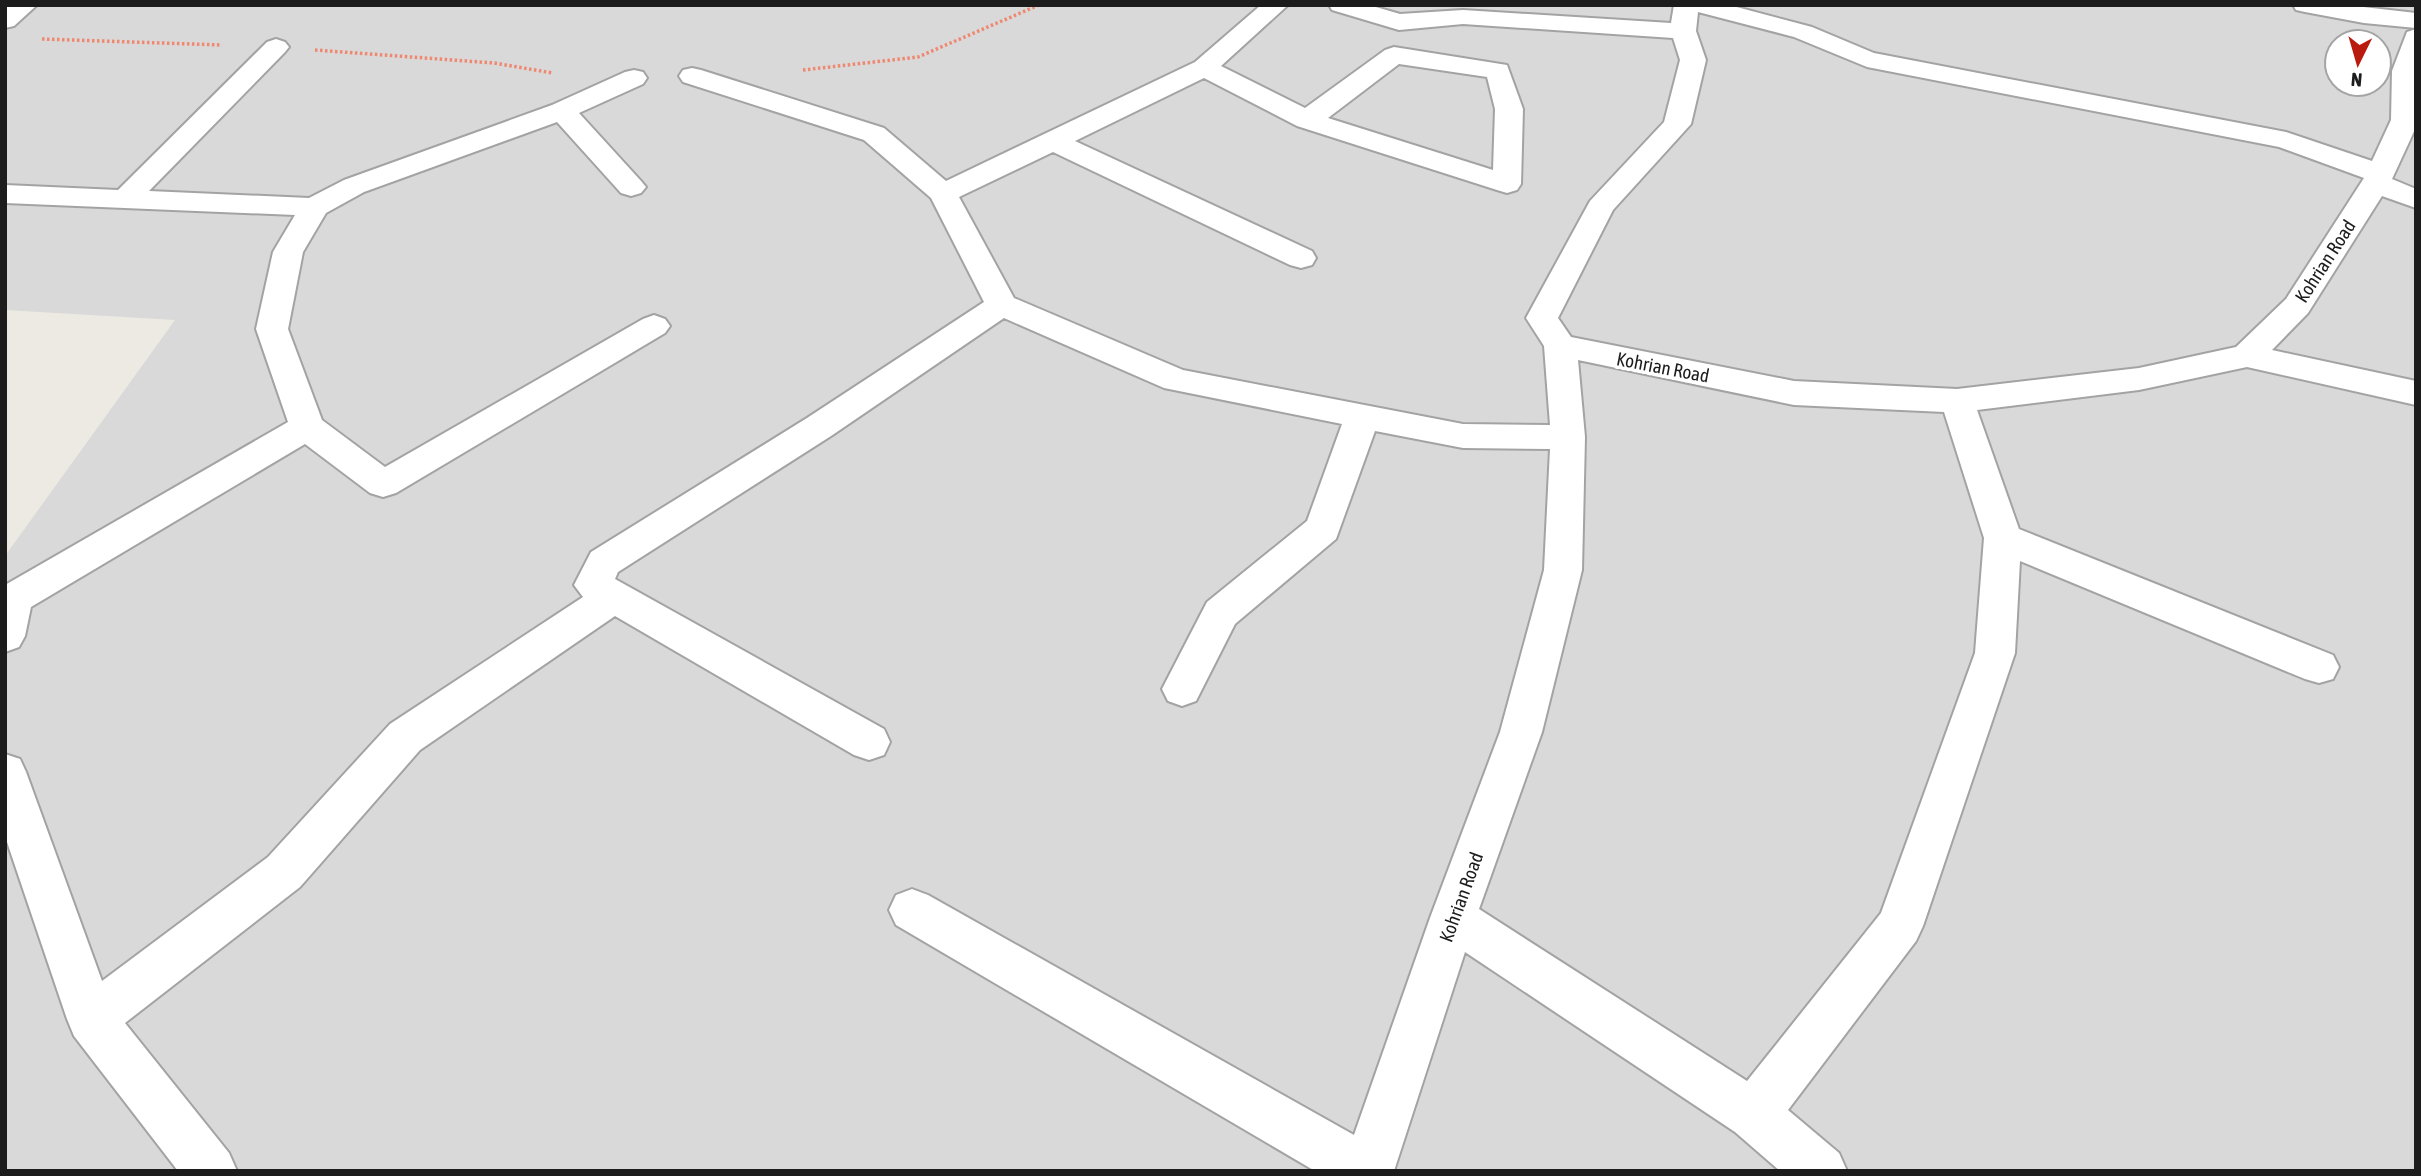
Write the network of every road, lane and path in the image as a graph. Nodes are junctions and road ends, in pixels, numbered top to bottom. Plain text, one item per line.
1 (25, 5) edge
2 (1039, 5) edge
3 (1276, 5) edge
4 (1341, 5) edge
5 (1699, 5) edge
6 (2305, 5) edge
7 (1685, 18) edge
8 (5, 21) edge
9 (2416, 21) edge
10 (32, 38) dead end
11 (276, 47) junction
12 (2412, 61) edge
13 (1204, 68) junction
14 (801, 71) dead end
15 (692, 76) dead end
16 (634, 78) joint
17 (562, 111) junction
18 (1307, 120) junction
19 (2407, 139) edge
20 (1052, 141) junction
21 (2378, 179) junction
22 (631, 187) dead end
23 (5, 194) edge
24 (943, 194) junction
25 (125, 199) junction
26 (2416, 199) edge
27 (314, 207) junction
28 (1301, 258) dead end
29 (1002, 305) junction
30 (654, 326) dead end
31 (1560, 346) junction
32 (2247, 356) junction
33 (2416, 393) edge
34 (1957, 401) junction
35 (1362, 417) junction
36 (307, 427) junction
37 (1568, 438) junction
38 (2003, 538) junction
39 (613, 597) junction
40 (5, 636) edge
41 (2319, 667) dead end
42 (1182, 689) dead end
43 (869, 742) dead end
44 (5, 772) edge
45 (912, 910) dead end
46 (1453, 918) junction
47 (91, 1019) junction
48 (1753, 1114) junction
49 (211, 1171) edge
50 (1367, 1171) edge
51 (1822, 1171) edge

1 - 8 street
2 - 14 path
3 - 13 street
4 - 7 street
5 - 21 street
6 - 9 street
7 - 31 street
10 - 11 path
11 - 16 path
11 - 25 street
12 - 19 street, Kohrian Road
13 - 18 street
13 - 20 street
15 - 24 street
16 - 17 street
17 - 22 street
17 - 27 street
18 - 18 street
19 - 21 street, Kohrian Road
20 - 24 street
20 - 28 street
21 - 26 street
21 - 32 street, Kohrian Road
23 - 25 street
24 - 29 street
25 - 27 street
27 - 36 street
29 - 35 street
29 - 39 street
30 - 36 street
31 - 34 street, Kohrian Road
31 - 37 street, Kohrian Road
32 - 33 street
32 - 34 street, Kohrian Road
34 - 38 street
35 - 37 street
35 - 42 street
36 - 40 street
37 - 46 street, Kohrian Road
38 - 41 street
38 - 48 street
39 - 43 street
39 - 47 street
44 - 47 street
45 - 50 street
46 - 48 street
46 - 50 street, Kohrian Road
47 - 49 street
48 - 51 street

